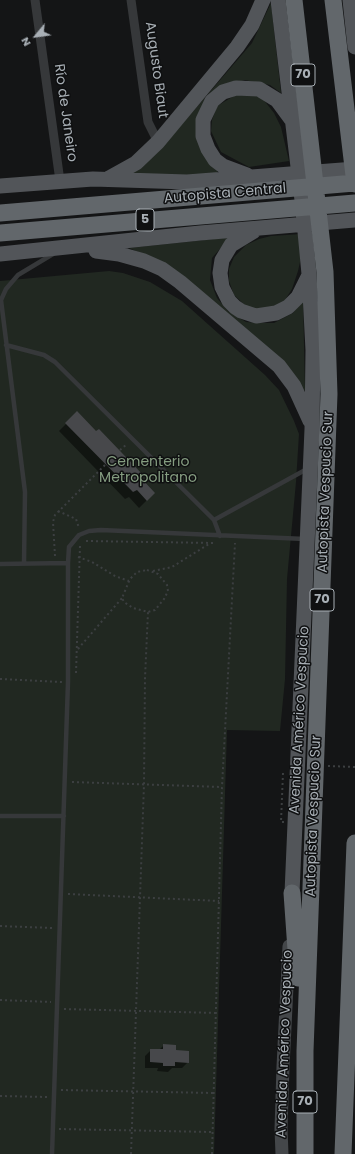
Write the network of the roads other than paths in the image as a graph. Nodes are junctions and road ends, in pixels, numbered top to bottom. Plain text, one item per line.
1 (35, 0) edge
2 (131, 0) edge
3 (263, 0) edge
4 (278, 0) edge
5 (294, 0) edge
6 (333, 0) edge
7 (350, 0) edge
8 (355, 47) edge
9 (292, 121) junction
10 (158, 142) junction
11 (355, 169) edge
12 (258, 177) junction
13 (108, 179) junction
14 (60, 181) junction
15 (287, 182) junction
16 (355, 184) edge
17 (0, 186) edge
18 (355, 203) edge
19 (0, 213) edge
20 (355, 220) edge
21 (261, 228) junction
22 (0, 232) edge
23 (61, 249) junction
24 (0, 254) edge
25 (309, 274) junction
26 (6, 345) junction
27 (312, 429) junction
28 (311, 467) junction
29 (214, 520) junction
30 (220, 536) junction
31 (308, 539) junction
32 (24, 563) junction
33 (68, 563) junction
34 (0, 564) edge
35 (0, 816) edge
36 (64, 816) junction
37 (355, 843) edge
38 (292, 893) junction
39 (355, 915) edge
40 (351, 940) junction
41 (305, 1051) junction
42 (281, 1129) junction
43 (52, 1154) edge
44 (275, 1154) edge
45 (282, 1154) edge
46 (305, 1154) edge
47 (343, 1154) edge

1 - 14 street, Río de Janeiro
2 - 10 street, Augusto Biaut
3 - 10 main road
4 - 9 main road, Avenida Américo Vespucio
5 - 41 highway, Autopista Vespucio Sur / 70
6 - 16 highway
7 - 8 main road
9 - 12 main road
9 - 25 main road, Avenida Américo Vespucio
10 - 13 main road
11 - 15 main road
12 - 13 main road
12 - 15 main road
13 - 14 main road
14 - 17 main road
15 - 16 highway, Autopista Central / 5
15 - 19 highway, Autopista Central / 5
18 - 22 highway, Autopista Central / 5
20 - 21 main road
21 - 23 main road
21 - 25 main road
23 - 24 main road
23 - 26 lane
23 - 27 main road
25 - 27 main road, Avenida Américo Vespucio
26 - 29 lane
26 - 32 lane
27 - 28 main road, Avenida Américo Vespucio
28 - 29 lane
28 - 31 main road, Avenida Américo Vespucio
29 - 30 lane
30 - 31 lane
30 - 33 lane
31 - 38 main road, Avenida Américo Vespucio
32 - 33 lane
32 - 34 lane
33 - 36 lane
35 - 36 lane
36 - 43 lane
37 - 40 highway
38 - 41 highway
38 - 42 main road, Avenida Américo Vespucio
39 - 40 highway
40 - 47 highway
41 - 46 highway, Autopista Vespucio Sur / 70
42 - 44 main road
42 - 45 main road, Avenida Américo Vespucio

